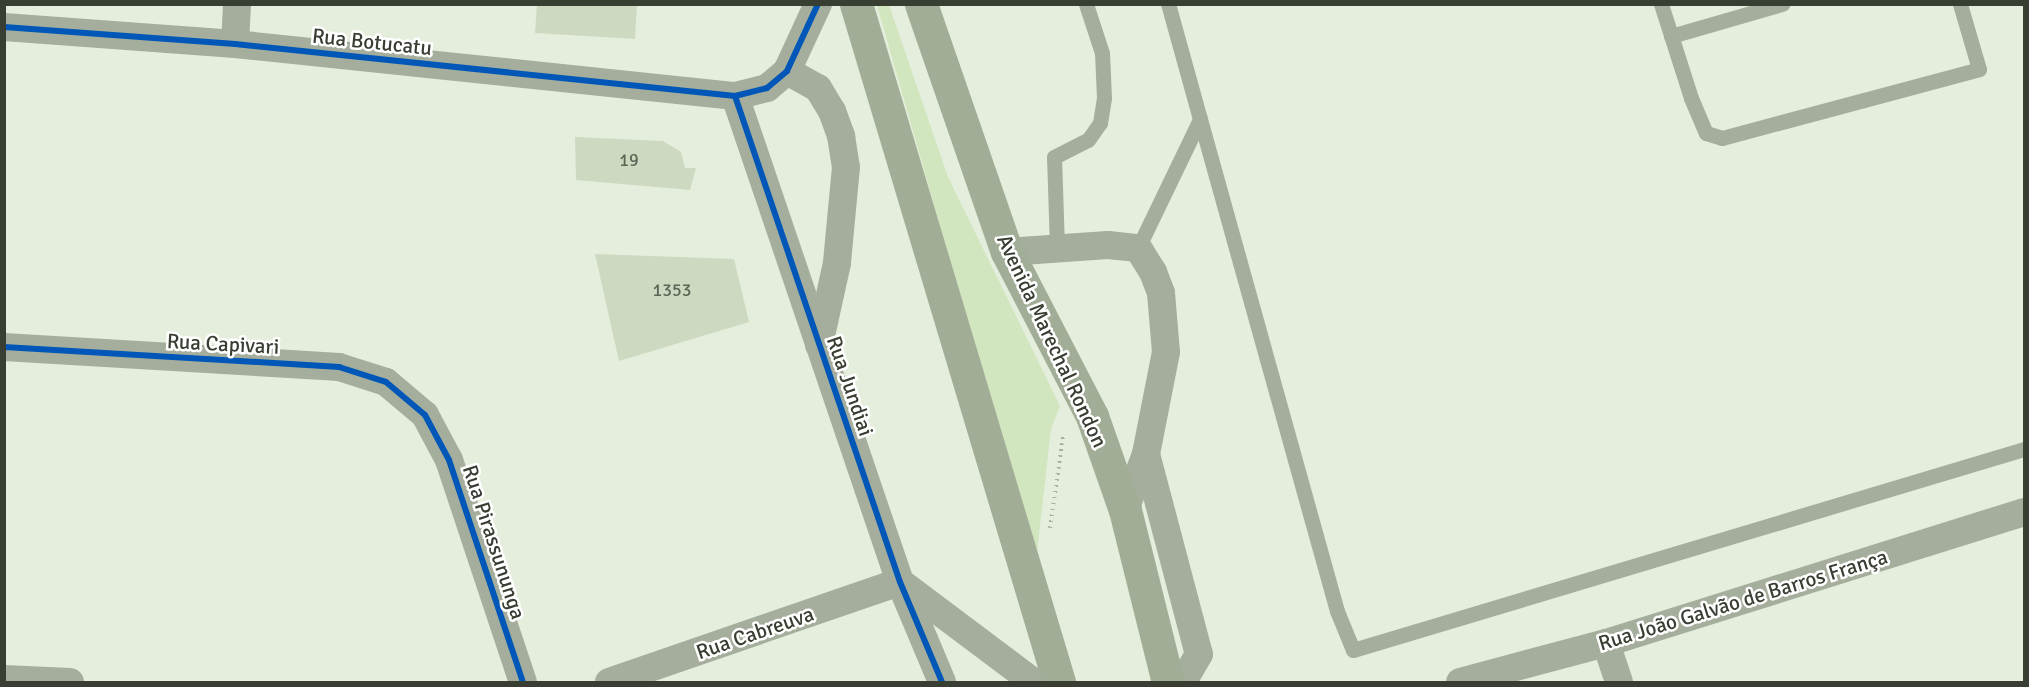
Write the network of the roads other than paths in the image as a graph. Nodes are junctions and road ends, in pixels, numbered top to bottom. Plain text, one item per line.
1 (237, 4) edge
2 (818, 4) edge
3 (856, 4) edge
4 (921, 4) edge
5 (1086, 4) edge
6 (1168, 4) edge
7 (1661, 4) edge
8 (1782, 4) edge
9 (1960, 4) edge
10 (4, 27) edge
11 (1671, 36) junction
12 (235, 44) junction
13 (787, 71) junction
14 (735, 96) junction
15 (1200, 119) junction
16 (1057, 247) junction
17 (1138, 248) junction
18 (1007, 252) junction
19 (819, 345) junction
20 (4, 348) edge
21 (425, 415) joint
22 (2025, 449) edge
23 (1146, 454) junction
24 (1125, 510) junction
25 (2025, 512) edge
26 (900, 582) junction
27 (1606, 643) junction
28 (4, 679) edge
29 (70, 682) edge
30 (523, 682) edge
31 (609, 682) edge
32 (942, 682) edge
33 (1033, 682) edge
34 (1059, 682) edge
35 (1168, 682) edge
36 (1183, 682) edge
37 (1460, 682) edge
38 (1619, 682) edge

1 - 12 street
2 - 13 street
3 - 34 main road
4 - 18 main road, Avenida Marechal Rondon
5 - 16 lane
6 - 15 lane
7 - 11 lane
8 - 11 lane
9 - 11 lane
10 - 12 street, Rua Botucatu
12 - 14 street, Rua Botucatu
13 - 14 street, Rua Botucatu
13 - 19 street
14 - 19 street, Rua Jundiai
15 - 17 lane
15 - 22 lane
16 - 17 street
16 - 18 street
17 - 23 street
18 - 24 main road, Avenida Marechal Rondon
19 - 26 street, Rua Jundiai
20 - 21 street, Rua Capivari
21 - 30 street, Rua Pirassununga
23 - 24 street
23 - 36 street
24 - 35 main road, Avenida Marechal Rondon
25 - 27 street, Rua João Galvão de Barros França
26 - 31 street, Rua Cabreuva
26 - 32 street, Rua Jundiai
26 - 33 street
27 - 37 street, Rua João Galvão de Barros França
27 - 38 street
28 - 29 street

